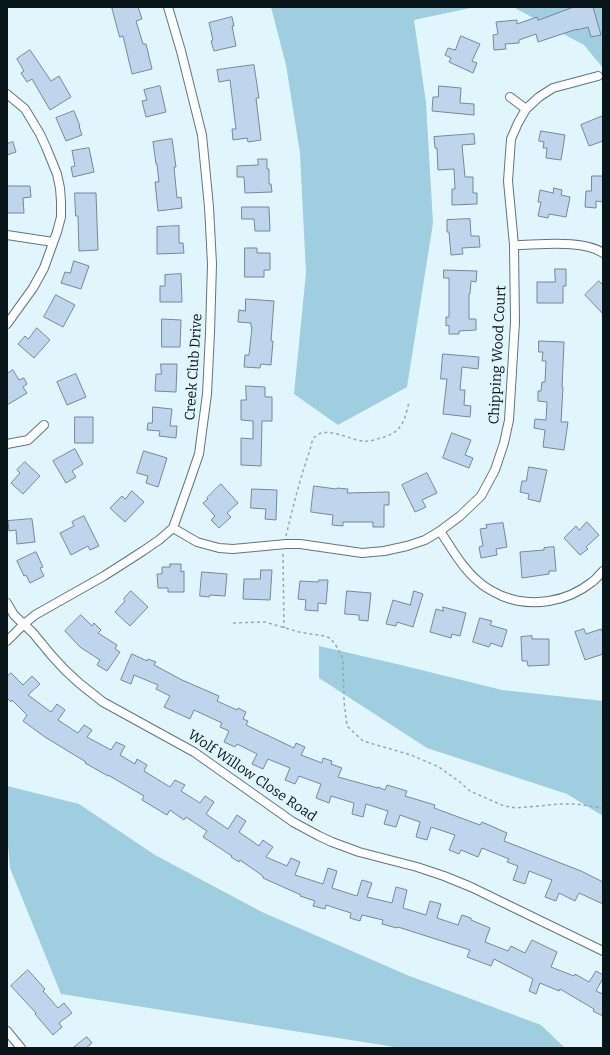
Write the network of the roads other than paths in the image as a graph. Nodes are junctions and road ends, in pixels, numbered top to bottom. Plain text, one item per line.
1 (168, 7) edge
2 (598, 76) dead end
3 (7, 94) edge
4 (510, 97) dead end
5 (526, 109) junction
6 (7, 235) edge
7 (53, 242) junction
8 (514, 245) junction
9 (603, 252) edge
10 (7, 324) edge
11 (44, 425) dead end
12 (7, 444) edge
13 (173, 528) junction
14 (440, 531) junction
15 (603, 571) edge
16 (7, 604) edge
17 (24, 624) junction
18 (7, 641) edge
19 (603, 951) edge
20 (7, 1031) edge
21 (21, 1048) edge

1 - 13 street, Creek Club Drive
2 - 5 street, Chipping Wood Court
3 - 7 street
4 - 5 street
5 - 8 street, Chipping Wood Court
6 - 7 street
7 - 10 street
8 - 9 street
8 - 14 street, Chipping Wood Court
11 - 12 street
13 - 14 street, Chipping Wood Court
13 - 17 street, Creek Club Drive
14 - 15 street
16 - 17 street, Wolf Willow Close Road
17 - 18 street, Creek Club Drive
17 - 19 street, Wolf Willow Close Road
20 - 21 street

